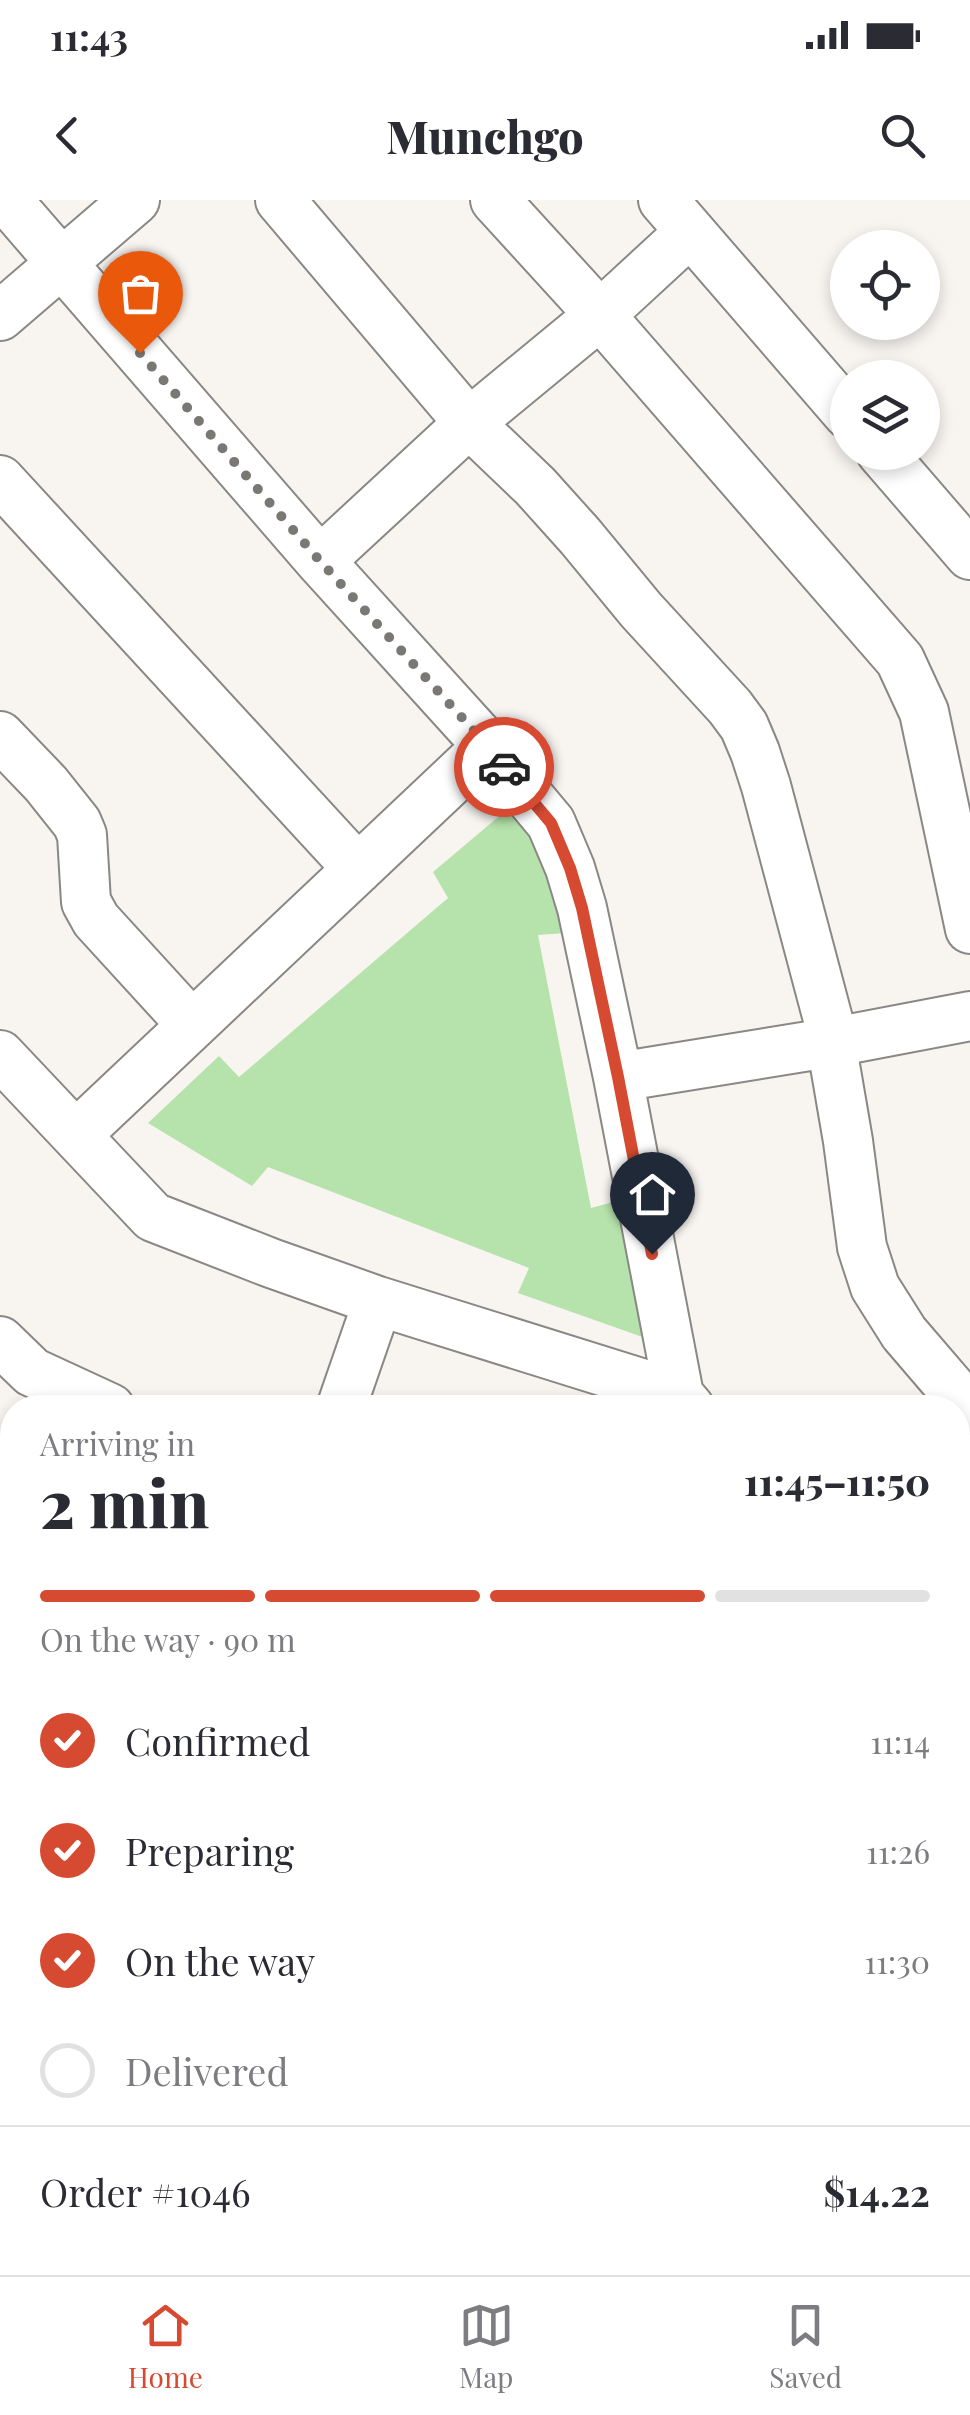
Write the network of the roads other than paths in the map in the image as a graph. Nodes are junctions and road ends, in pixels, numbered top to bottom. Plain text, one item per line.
1 (7, 200) edge
2 (135, 200) edge
3 (280, 200) edge
4 (495, 200) edge
5 (677, 216) edge
6 (62, 264) junction
7 (600, 315) junction
8 (0, 316) edge
9 (830, 393) edge
10 (469, 423) junction
11 (897, 470) edge
12 (0, 480) edge
13 (970, 555) edge
14 (320, 561) junction
15 (924, 712) junction
16 (0, 736) edge
17 (487, 747) junction
18 (970, 756) edge
19 (358, 869) junction
20 (970, 929) edge
21 (970, 1016) edge
22 (192, 1025) junction
23 (832, 1042) junction
24 (0, 1055) edge
25 (618, 1077) junction
26 (76, 1135) junction
27 (378, 1301) junction
28 (0, 1342) edge
29 (82, 1395) edge
30 (345, 1395) edge
31 (666, 1395) edge
32 (683, 1395) edge
33 (957, 1395) edge

1 - 6 street
2 - 6 street
3 - 10 street
4 - 7 street
5 - 7 street
5 - 9 street
6 - 8 street
6 - 14 street
7 - 10 street
7 - 15 street
10 - 14 street
10 - 23 street
11 - 13 street
12 - 19 street
14 - 17 street
15 - 18 street
15 - 20 street
16 - 22 street
17 - 19 street
17 - 25 street
19 - 22 street
21 - 23 street
22 - 26 street
23 - 25 street
23 - 33 street
24 - 26 street
25 - 32 street
26 - 27 street
27 - 30 street
27 - 31 street
28 - 29 street

